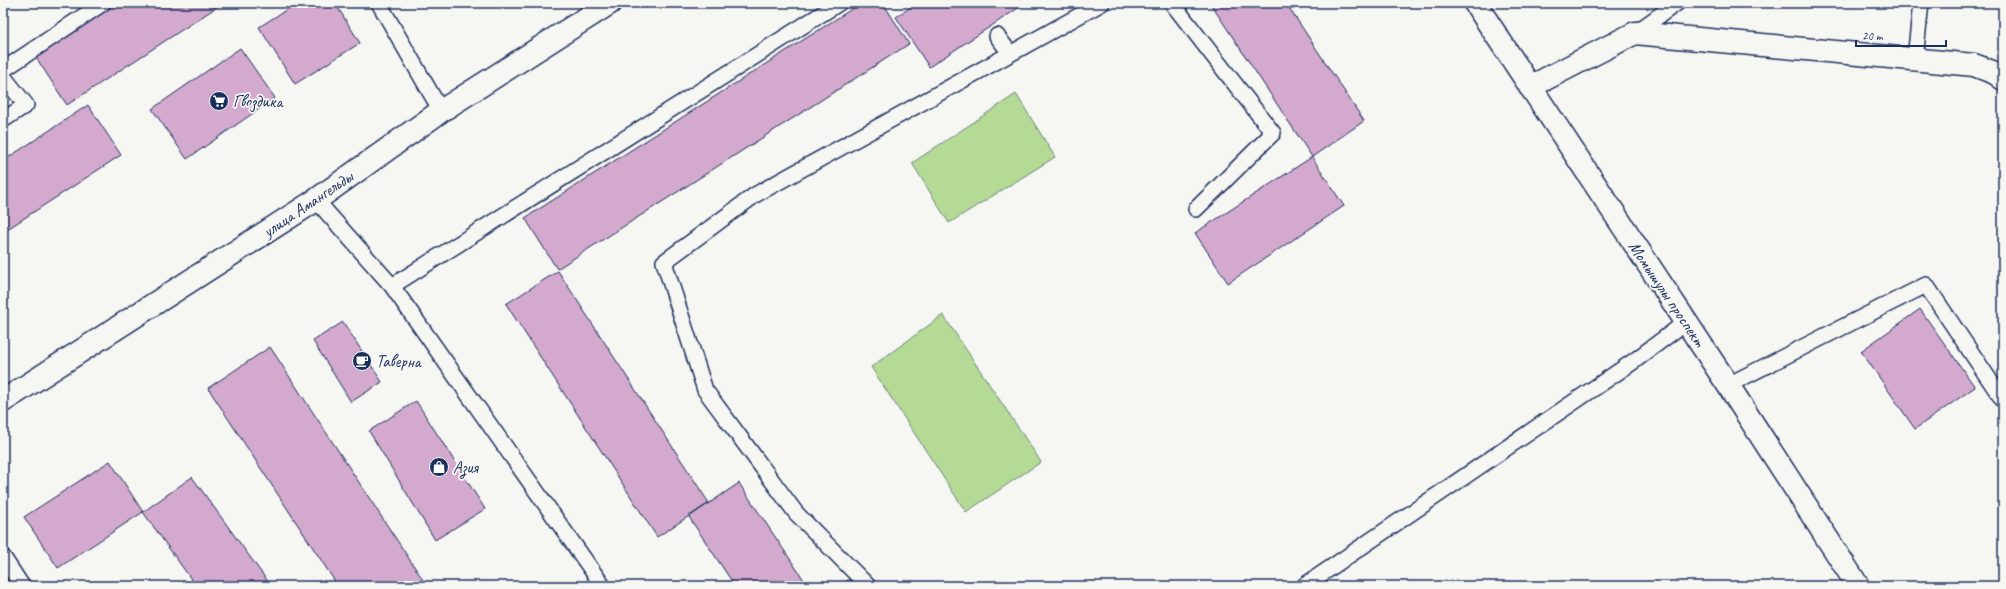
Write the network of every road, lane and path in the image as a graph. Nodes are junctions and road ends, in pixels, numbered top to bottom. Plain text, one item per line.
1 (103, 3) edge
2 (379, 3) edge
3 (610, 3) edge
4 (839, 3) edge
5 (1102, 3) edge
6 (1172, 3) edge
7 (1474, 3) edge
8 (1677, 3) edge
9 (1921, 3) edge
10 (1635, 33) junction
11 (997, 36) dead end
12 (1010, 53) junction
13 (1915, 59) junction
14 (3, 70) edge
15 (3, 76) edge
16 (2003, 79) edge
17 (1530, 87) junction
18 (442, 111) junction
19 (3, 120) edge
20 (316, 200) junction
21 (1196, 209) dead end
22 (392, 286) junction
23 (1686, 322) junction
24 (1728, 385) junction
25 (2003, 400) edge
26 (3, 401) edge
27 (3, 557) edge
28 (22, 586) edge
29 (603, 586) edge
30 (868, 586) edge
31 (1304, 586) edge
32 (1858, 586) edge

1 - 14 lane
2 - 18 lane
3 - 18 street, улица Амангельды
4 - 22 lane
5 - 12 lane
6 - 21 lane
7 - 17 street, Момышулы проспект
8 - 10 lane
9 - 13 lane
10 - 13 street
10 - 17 street
11 - 12 lane
12 - 30 lane
13 - 16 street
15 - 19 lane
17 - 23 street, Момышулы проспект
18 - 20 street, улица Амангельды
20 - 22 lane
20 - 26 street, улица Амангельды
22 - 29 lane
23 - 24 street, Момышулы проспект
23 - 31 lane
24 - 25 lane
24 - 32 street, Момышулы проспект
27 - 28 lane

